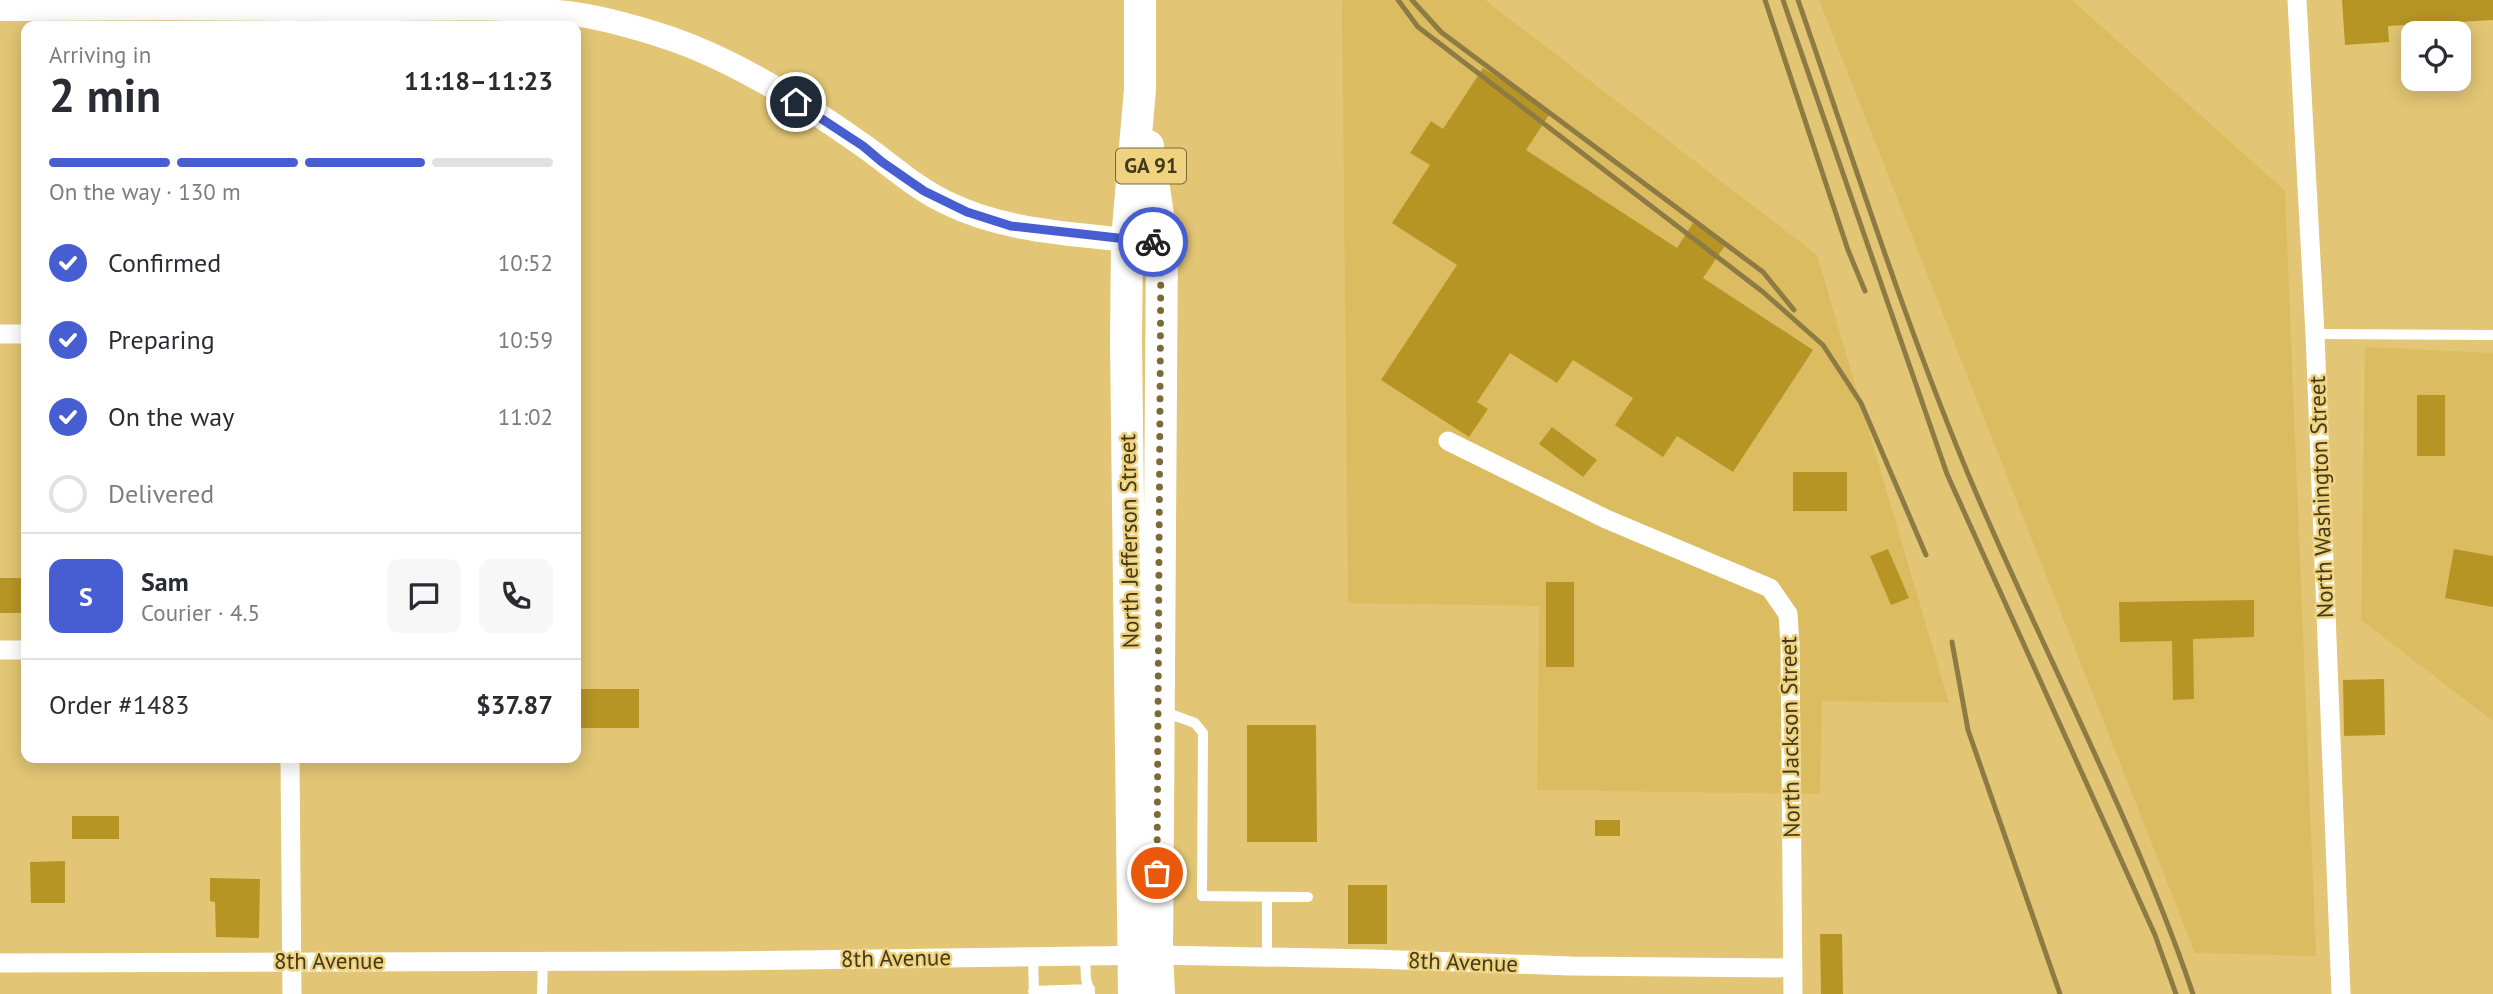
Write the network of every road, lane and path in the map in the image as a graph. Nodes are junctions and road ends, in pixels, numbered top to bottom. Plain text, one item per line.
1 (1140, 0) edge
2 (2297, 0) edge
3 (0, 9) edge
4 (287, 11) edge
5 (1140, 89) junction
6 (1127, 240) junction
7 (1161, 243) junction
8 (0, 334) edge
9 (21, 334) edge
10 (2315, 334) junction
11 (2493, 335) edge
12 (1448, 441) dead end
13 (0, 650) edge
14 (21, 650) edge
15 (1159, 709) junction
16 (290, 763) edge
17 (1266, 897) junction
18 (1308, 897) dead end
19 (1146, 955) junction
20 (1033, 956) junction
21 (1084, 956) junction
22 (1266, 957) junction
23 (292, 961) junction
24 (543, 961) junction
25 (0, 963) edge
26 (1792, 968) junction
27 (1090, 992) edge
28 (1033, 993) edge
29 (292, 994) edge
30 (542, 994) edge
31 (1134, 994) edge
32 (1159, 994) edge
33 (1793, 994) edge
34 (2341, 994) edge

1 - 5 main road, North Jefferson Street / GA 91
2 - 10 street, North Washington Street
3 - 4 street
4 - 6 street
5 - 6 main road, North Jefferson Street / GA 91
5 - 7 main road, North Jefferson Street / GA 91
6 - 7 street
6 - 19 main road, North Jefferson Street / GA 91
7 - 15 main road, North Jefferson Street / GA 91
8 - 9 street
10 - 11 lane
10 - 34 street, North Washington Street
12 - 26 street, North Jackson Street
13 - 14 street
15 - 17 lane
15 - 19 main road, North Jefferson Street / GA 91
16 - 23 street
17 - 18 lane
17 - 22 lane
19 - 21 street, 8th Avenue
19 - 22 street, 8th Avenue
19 - 31 main road, North Jefferson Street / GA 91
19 - 32 main road, North Jefferson Street / GA 91
20 - 21 street, 8th Avenue
20 - 24 street, 8th Avenue
20 - 28 lane
21 - 27 lane
22 - 26 street, 8th Avenue
23 - 24 street, 8th Avenue
23 - 25 street, 8th Avenue
23 - 29 street
24 - 30 lane
26 - 33 street, North Jackson Street
27 - 28 lane

